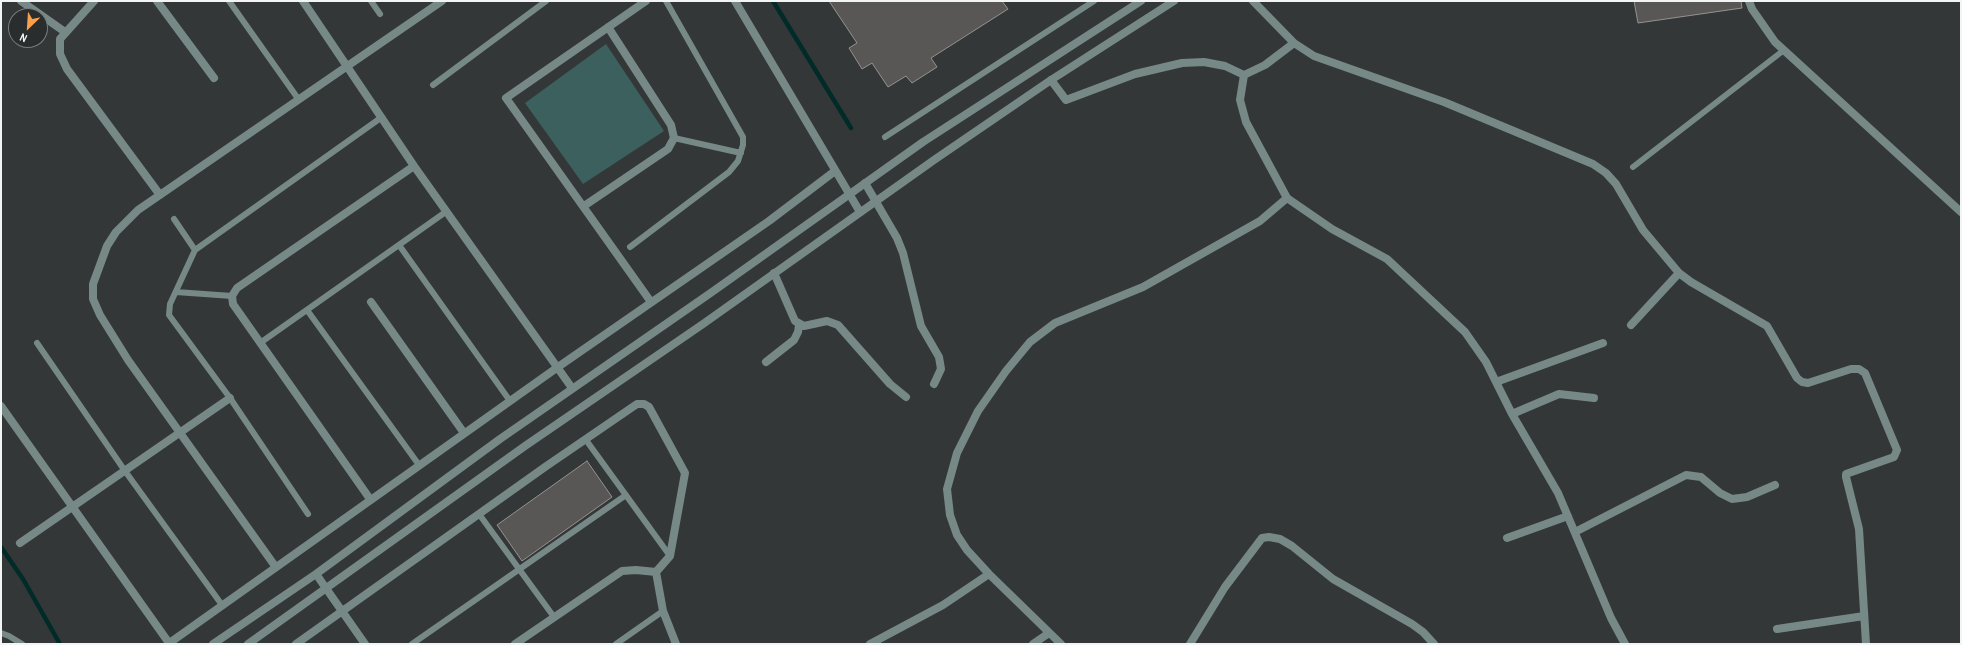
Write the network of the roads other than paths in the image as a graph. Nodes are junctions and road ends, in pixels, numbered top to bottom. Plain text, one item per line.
1 (21, 1) edge
2 (94, 1) edge
3 (157, 1) edge
4 (230, 1) edge
5 (303, 1) edge
6 (371, 1) edge
7 (441, 1) edge
8 (546, 1) edge
9 (646, 1) edge
10 (666, 1) edge
11 (735, 1) edge
12 (1094, 1) edge
13 (1141, 1) edge
14 (1174, 1) edge
15 (1253, 1) edge
16 (1749, 1) edge
17 (380, 14) dead end
18 (608, 27) junction
19 (65, 32) junction
20 (1294, 43) junction
21 (1784, 50) junction
22 (348, 67) junction
23 (1244, 75) junction
24 (214, 78) dead end
25 (1051, 80) junction
26 (433, 85) dead end
27 (299, 100) junction
28 (382, 117) junction
29 (885, 137) dead end
30 (674, 138) junction
31 (741, 153) junction
32 (414, 166) junction
33 (1633, 167) dead end
34 (835, 171) junction
35 (865, 183) junction
36 (849, 194) junction
37 (160, 195) junction
38 (1287, 198) junction
39 (876, 201) junction
40 (584, 206) junction
41 (447, 211) junction
42 (860, 212) junction
43 (1961, 212) edge
44 (174, 219) dead end
45 (399, 245) junction
46 (630, 247) dead end
47 (195, 250) junction
48 (774, 273) junction
49 (1679, 273) junction
50 (176, 292) junction
51 (232, 296) junction
52 (371, 302) dead end
53 (651, 302) junction
54 (307, 310) junction
55 (799, 325) junction
56 (1631, 325) dead end
57 (37, 343) dead end
58 (260, 343) junction
59 (1603, 344) dead end
60 (766, 362) dead end
61 (558, 367) junction
62 (1496, 382) junction
63 (934, 384) dead end
64 (572, 388) junction
65 (906, 397) dead end
66 (230, 398) junction
67 (1594, 398) dead end
68 (510, 401) junction
69 (1, 406) edge
70 (1512, 414) junction
71 (464, 433) junction
72 (180, 434) junction
73 (586, 440) junction
74 (418, 465) junction
75 (126, 471) junction
76 (1775, 485) dead end
77 (626, 495) junction
78 (370, 499) junction
79 (72, 507) junction
80 (308, 514) dead end
81 (479, 514) junction
82 (1568, 516) junction
83 (1575, 532) junction
84 (1506, 538) dead end
85 (20, 543) dead end
86 (670, 556) junction
87 (275, 566) junction
88 (519, 569) junction
89 (656, 572) junction
90 (316, 574) junction
91 (989, 574) junction
92 (326, 589) junction
93 (222, 605) junction
94 (343, 612) junction
95 (663, 612) junction
96 (1864, 616) junction
97 (554, 617) junction
98 (1777, 629) dead end
99 (1, 633) edge
100 (1049, 633) junction
101 (22, 644) edge
102 (168, 644) edge
103 (213, 644) edge
104 (248, 644) edge
105 (296, 644) edge
106 (365, 644) edge
107 (412, 644) edge
108 (516, 644) edge
109 (616, 644) edge
110 (676, 644) edge
111 (870, 644) edge
112 (1033, 644) edge
113 (1062, 644) edge
114 (1190, 644) edge
115 (1434, 644) edge
116 (1625, 644) edge
117 (1866, 644) edge

1 - 19 street
2 - 19 street
3 - 24 street
4 - 27 lane
5 - 22 street
6 - 17 lane
7 - 22 street
8 - 26 lane
9 - 18 street
10 - 31 lane
11 - 34 street
12 - 29 lane
13 - 35 street
14 - 25 street
15 - 20 street
16 - 21 street
18 - 30 street
18 - 40 street
19 - 37 street
20 - 23 street
20 - 49 street
21 - 33 lane
21 - 43 street
22 - 27 street
22 - 28 street
23 - 25 street
23 - 38 street
25 - 39 street
27 - 37 street
28 - 32 street
28 - 47 lane
30 - 31 lane
30 - 40 street
31 - 46 lane
32 - 41 street
32 - 51 street
34 - 36 street
34 - 53 street
35 - 36 street
35 - 39 street
36 - 42 street
36 - 64 street
37 - 72 street
38 - 62 street
38 - 91 street
39 - 42 street
39 - 63 street
40 - 53 street
41 - 45 lane
41 - 61 street
42 - 48 street
44 - 47 lane
45 - 54 lane
45 - 68 lane
47 - 50 lane
48 - 55 street
48 - 92 street
49 - 56 street
49 - 96 street
50 - 51 lane
50 - 66 lane
51 - 58 street
52 - 71 street
53 - 61 street
54 - 58 lane
54 - 74 lane
55 - 60 street
55 - 65 street
57 - 75 lane
58 - 78 street
59 - 62 street
61 - 64 street
61 - 68 street
62 - 70 street
64 - 90 street
66 - 72 street
66 - 80 lane
67 - 70 street
68 - 71 street
69 - 79 street
70 - 82 street
71 - 74 street
72 - 75 street
72 - 87 street
73 - 77 lane
73 - 81 street
73 - 86 street
74 - 78 street
75 - 79 street
75 - 93 lane
76 - 83 street
77 - 86 lane
77 - 88 lane
78 - 87 street
79 - 85 street
79 - 102 street
81 - 88 lane
81 - 94 street
82 - 83 street
82 - 84 street
83 - 116 street
86 - 89 street
87 - 93 street
88 - 97 lane
88 - 107 lane
89 - 95 street
89 - 97 street
90 - 92 street
90 - 103 street
91 - 100 street
91 - 111 street
92 - 94 street
92 - 104 street
93 - 102 street
94 - 105 street
94 - 106 street
95 - 109 lane
95 - 110 street
96 - 98 street
96 - 117 street
97 - 108 street
99 - 101 lane
100 - 112 street
100 - 113 street
114 - 115 street

